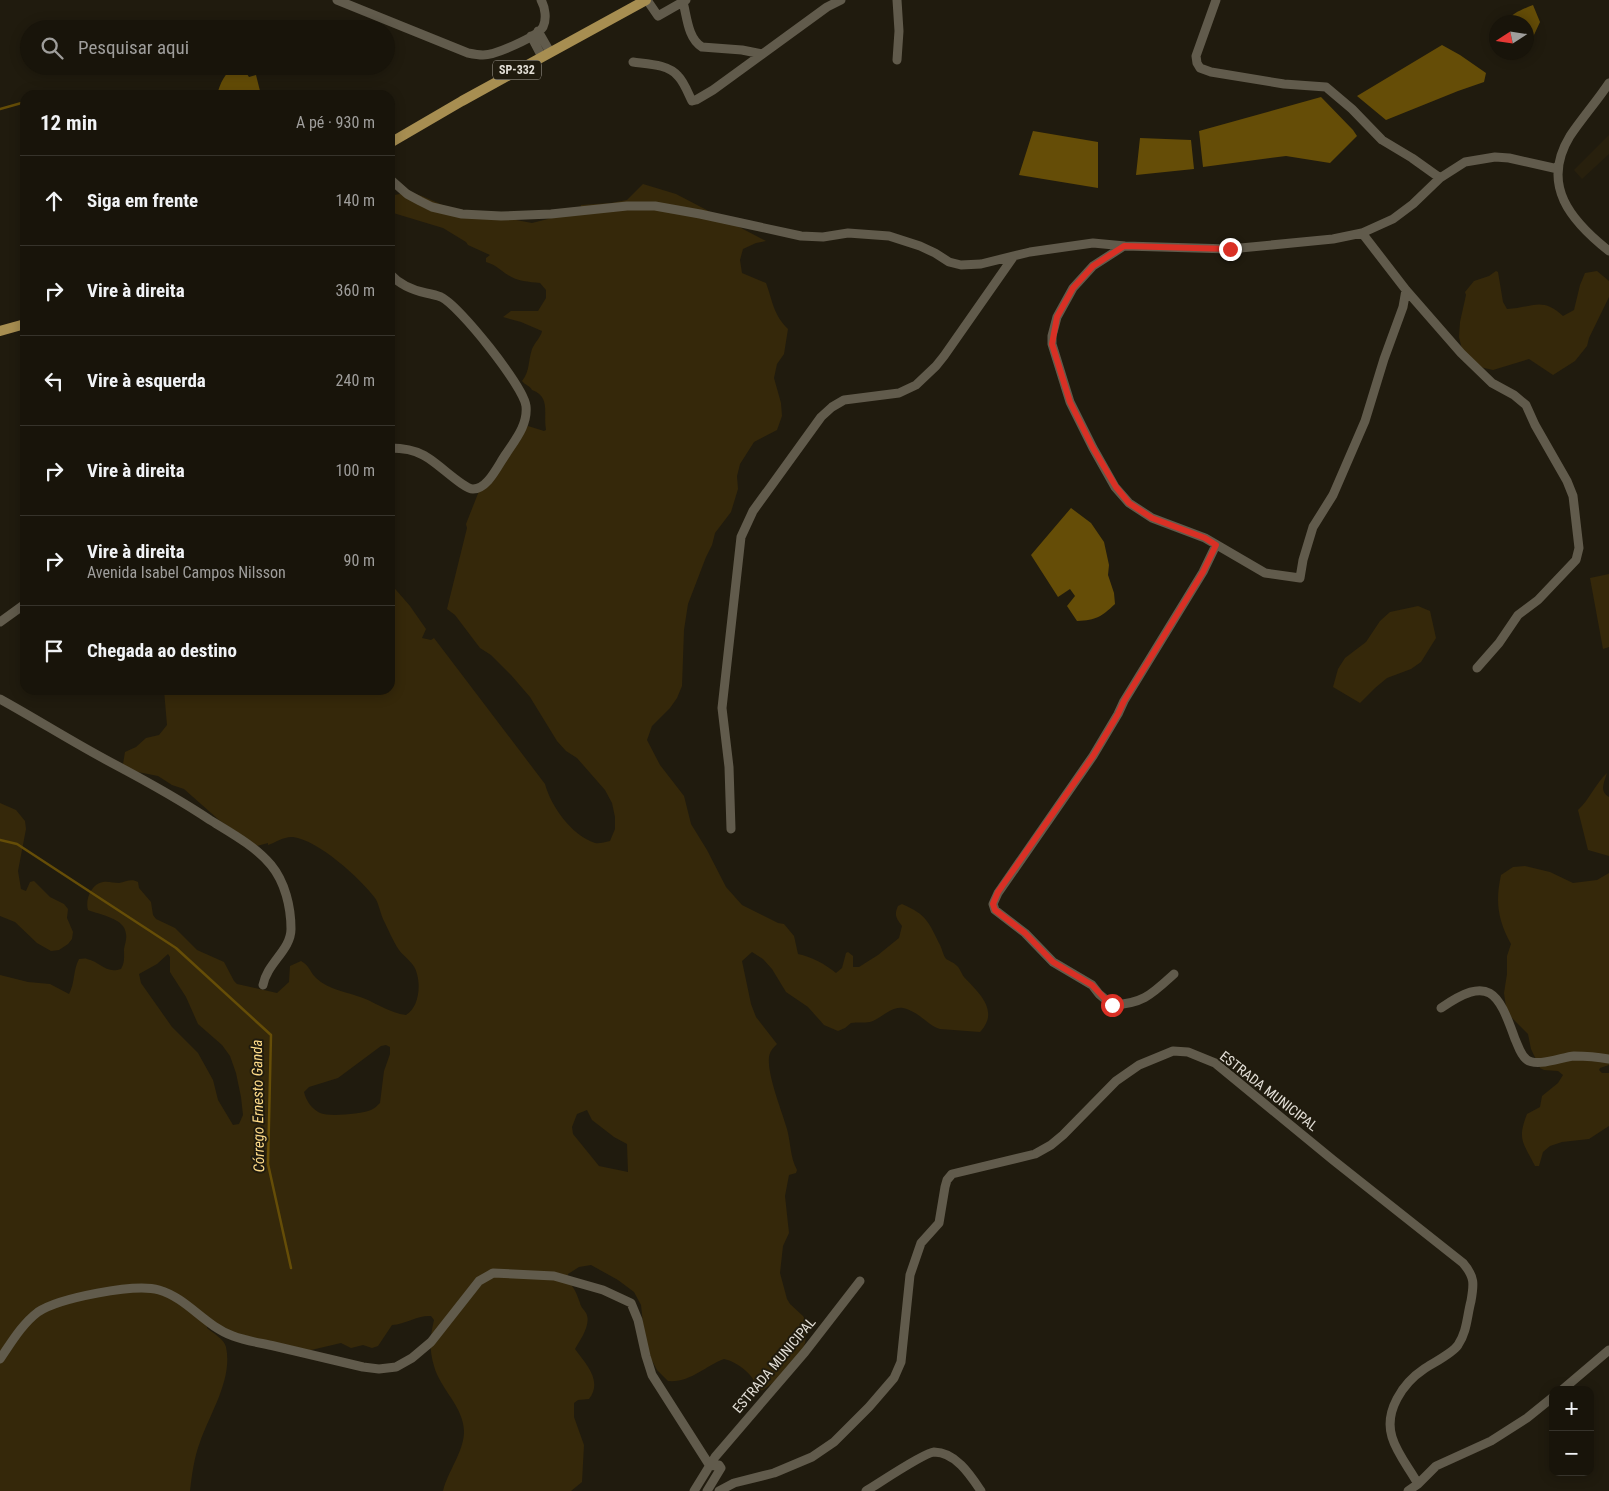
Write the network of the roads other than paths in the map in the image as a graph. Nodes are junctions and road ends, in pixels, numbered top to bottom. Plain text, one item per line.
1 (337, 0) edge
2 (542, 0) edge
3 (647, 0) edge
4 (841, 0) edge
5 (897, 0) edge
6 (1216, 0) edge
7 (685, 1) edge
8 (386, 20) edge
9 (395, 23) edge
10 (534, 34) junction
11 (546, 54) junction
12 (762, 54) junction
13 (897, 60) dead end
14 (633, 62) dead end
15 (1609, 83) edge
16 (395, 140) edge
17 (1558, 169) junction
18 (1440, 178) junction
19 (395, 184) edge
20 (1362, 233) junction
21 (1124, 246) junction
22 (1609, 251) edge
23 (1014, 256) junction
24 (395, 280) edge
25 (1406, 290) junction
26 (20, 325) edge
27 (0, 331) edge
28 (395, 448) edge
29 (1216, 545) junction
30 (20, 608) edge
31 (0, 622) edge
32 (1477, 668) dead end
33 (0, 699) edge
34 (731, 830) dead end
35 (1174, 974) dead end
36 (263, 985) dead end
37 (1441, 1008) dead end
38 (1609, 1059) edge
39 (860, 1281) dead end
40 (1609, 1350) edge
41 (0, 1359) edge
42 (1567, 1386) edge
43 (1549, 1400) edge
44 (710, 1466) junction
45 (1418, 1484) junction
46 (694, 1491) edge
47 (708, 1491) edge
48 (720, 1491) edge
49 (866, 1491) edge
50 (981, 1491) edge
51 (1408, 1491) edge

1 - 8 street
2 - 10 street
3 - 7 street
3 - 11 main road, SP-332
4 - 12 street
5 - 13 street
6 - 18 street
7 - 12 street
9 - 10 street
10 - 11 street
11 - 16 main road, SP-332
12 - 14 street
15 - 17 street
17 - 18 street
17 - 22 street
18 - 20 street
19 - 23 street
20 - 21 street
20 - 25 street
21 - 23 street
21 - 29 street
23 - 34 street
24 - 28 street
25 - 29 street
25 - 32 street
26 - 27 main road
29 - 35 street
30 - 31 street
33 - 36 street
37 - 38 street
39 - 44 street, ESTRADA MUNICIPAL
40 - 42 street
41 - 44 street
43 - 45 street
44 - 46 street, ESTRADA MUNICIPAL
44 - 47 street
45 - 48 street, ESTRADA MUNICIPAL
45 - 51 street
49 - 50 street

